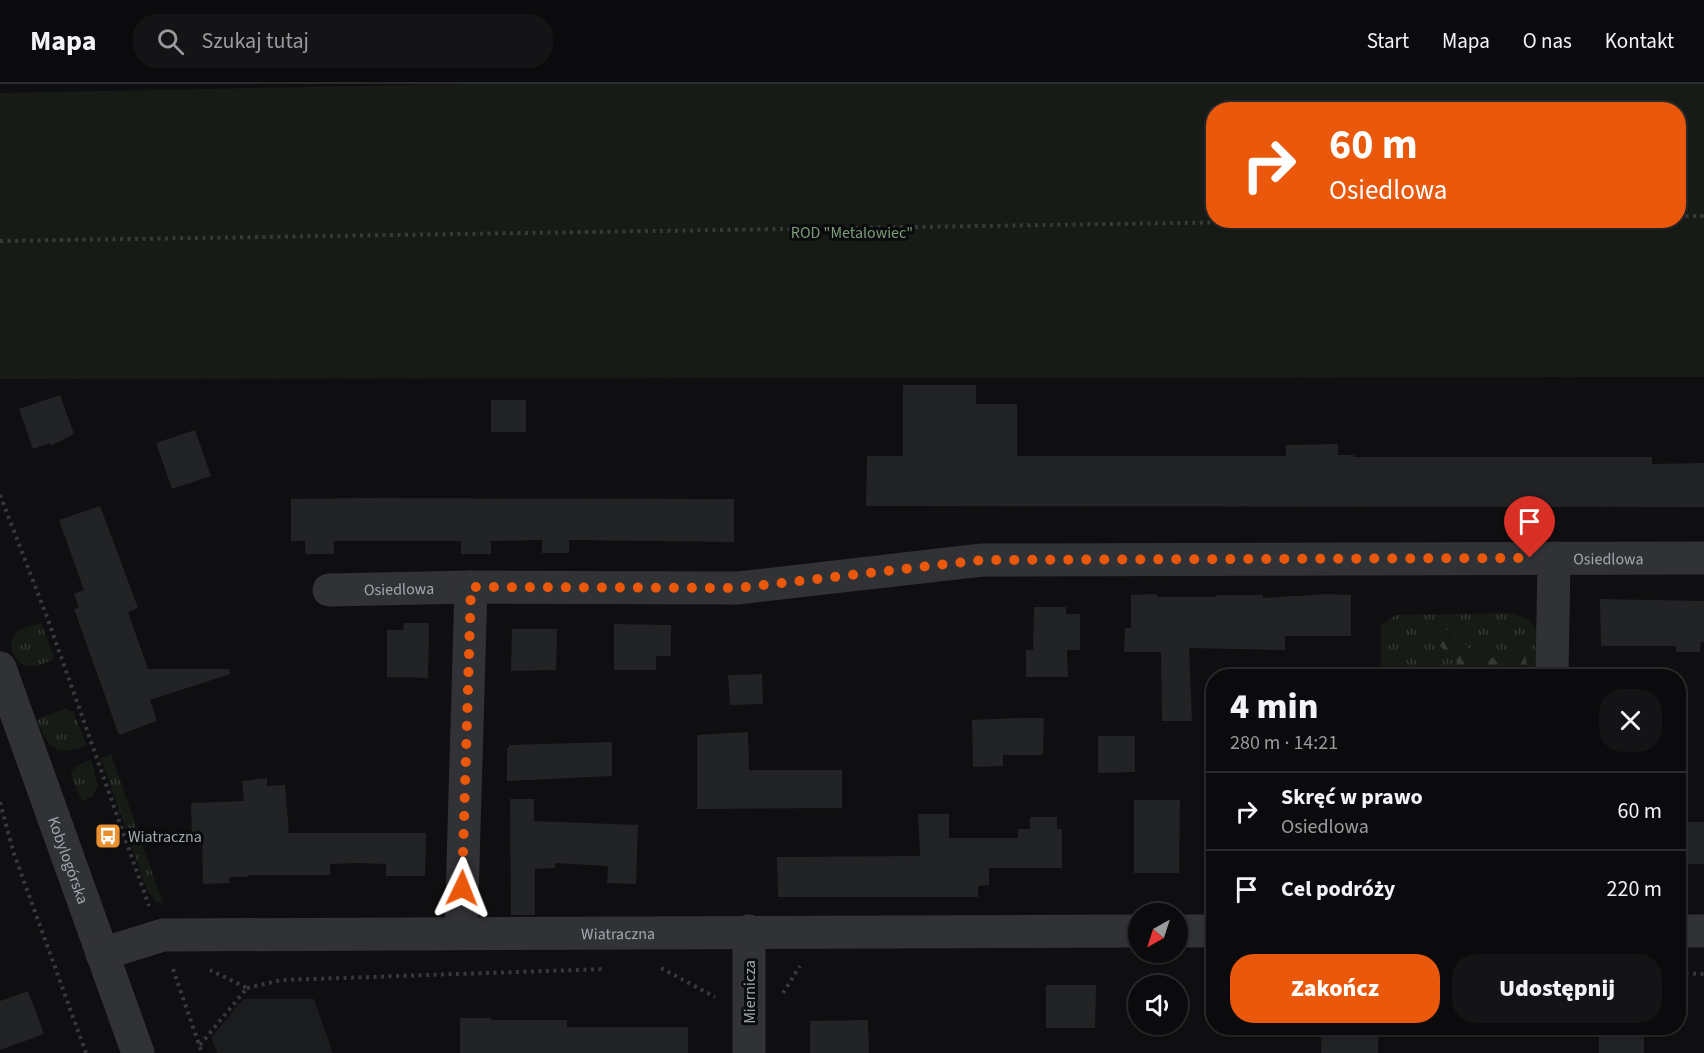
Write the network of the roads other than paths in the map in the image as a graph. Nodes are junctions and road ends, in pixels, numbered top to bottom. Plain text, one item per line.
1 (1554, 558) junction
2 (1704, 558) edge
3 (471, 587) junction
4 (329, 590) dead end
5 (0, 668) edge
6 (1552, 669) edge
7 (749, 931) junction
8 (1128, 931) edge
9 (1188, 931) edge
10 (1206, 931) edge
11 (1686, 931) edge
12 (1704, 931) edge
13 (460, 933) junction
14 (102, 954) junction
15 (138, 1053) edge
16 (749, 1053) edge

1 - 2 street, Osiedlowa
1 - 3 street, Osiedlowa
1 - 6 street
3 - 4 street, Osiedlowa
3 - 13 street
5 - 14 street, Kobylogórska
7 - 8 street, Wiatraczna
7 - 13 street, Wiatraczna
7 - 16 street, Miernicza
9 - 10 street
11 - 12 street
13 - 14 street, Wiatraczna
14 - 15 street, Kobylogórska

